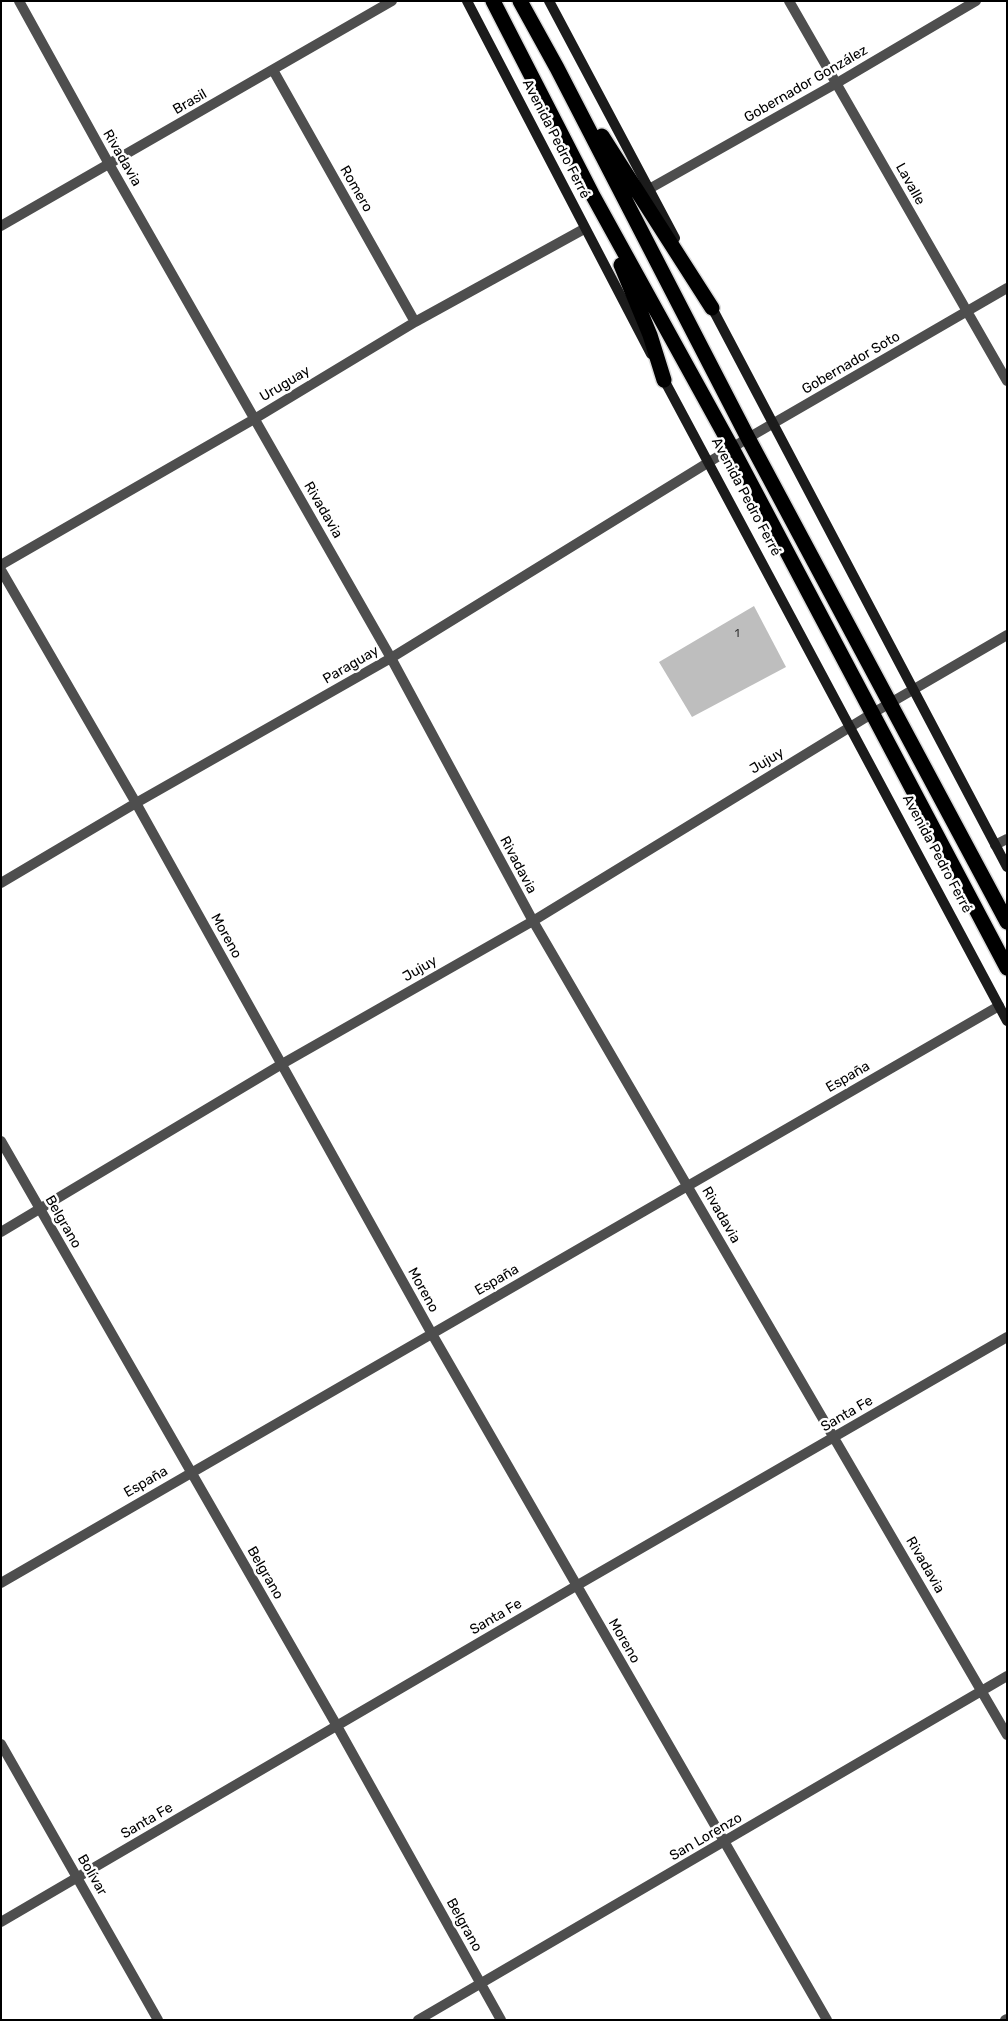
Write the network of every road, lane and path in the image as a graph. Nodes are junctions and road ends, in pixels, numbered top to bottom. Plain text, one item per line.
1 (19, 1) edge
2 (392, 1) edge
3 (467, 1) edge
4 (493, 1) edge
5 (520, 1) edge
6 (550, 1) edge
7 (789, 1) edge
8 (976, 1) edge
9 (557, 68) junction
10 (273, 70) junction
11 (837, 83) junction
12 (109, 164) junction
13 (649, 189) junction
14 (592, 194) junction
15 (1, 226) edge
16 (584, 229) junction
17 (1007, 288) edge
18 (712, 308) junction
19 (966, 312) junction
20 (416, 322) junction
21 (664, 380) junction
22 (1007, 381) edge
23 (256, 418) junction
24 (772, 424) junction
25 (748, 438) junction
26 (732, 448) junction
27 (709, 462) junction
28 (1, 565) edge
29 (1, 570) edge
30 (1007, 635) edge
31 (391, 658) junction
32 (914, 690) junction
33 (891, 703) junction
34 (873, 713) junction
35 (851, 727) junction
36 (136, 803) junction
37 (1007, 839) edge
38 (995, 845) junction
39 (1007, 867) edge
40 (1, 883) edge
41 (533, 921) junction
42 (1007, 922) edge
43 (1007, 968) edge
44 (1003, 1004) edge
45 (1007, 1021) edge
46 (282, 1064) junction
47 (1, 1141) edge
48 (688, 1186) junction
49 (39, 1209) junction
50 (1, 1232) edge
51 (432, 1334) junction
52 (1007, 1337) edge
53 (834, 1437) junction
54 (191, 1472) junction
55 (1, 1583) edge
56 (576, 1586) junction
57 (1007, 1676) edge
58 (982, 1691) junction
59 (337, 1726) junction
60 (1007, 1735) edge
61 (1, 1744) edge
62 (725, 1842) junction
63 (78, 1877) junction
64 (1, 1922) edge
65 (481, 1983) junction
66 (158, 2020) edge
67 (418, 2020) edge
68 (501, 2020) edge
69 (827, 2020) edge

1 - 12 street, Rivadavia
2 - 10 street, Brasil
3 - 16 main road, Avenida Pedro Ferré
4 - 14 highway, Avenida Pedro Ferré
5 - 9 highway
6 - 13 main road
7 - 11 street, Lavalle
8 - 11 street, Gobernador González
9 - 18 highway
9 - 25 highway
10 - 12 street, Brasil
10 - 20 street, Romero
11 - 13 street, Gobernador González
11 - 19 street, Lavalle
12 - 15 street, Brasil
12 - 23 street, Rivadavia
13 - 18 main road
14 - 21 highway
14 - 26 highway, Avenida Pedro Ferré
16 - 20 street, Uruguay
16 - 21 main road, Avenida Pedro Ferré
17 - 19 street, Gobernador Soto
18 - 24 main road
19 - 22 street, Lavalle
19 - 24 street, Gobernador Soto
20 - 23 street, Uruguay
21 - 27 main road, Avenida Pedro Ferré
23 - 28 street, Uruguay
23 - 31 street, Rivadavia
24 - 25 street, Gobernador Soto
24 - 32 main road
25 - 26 street, Gobernador Soto
25 - 33 highway
26 - 27 street, Gobernador Soto
26 - 34 highway, Avenida Pedro Ferré
27 - 31 street, Paraguay
27 - 35 main road, Avenida Pedro Ferré
29 - 36 street, Moreno
30 - 32 street, Jujuy
31 - 36 street, Paraguay
31 - 41 street, Rivadavia
32 - 33 street, Jujuy
32 - 38 main road
33 - 34 street, Jujuy
33 - 42 highway
34 - 35 street, Jujuy
34 - 43 highway, Avenida Pedro Ferré
35 - 41 street, Jujuy
35 - 44 main road, Avenida Pedro Ferré
36 - 40 street, Paraguay
36 - 46 street, Moreno
37 - 38 street
38 - 39 main road
41 - 46 street, Jujuy
41 - 48 street, Rivadavia
44 - 45 main road, Avenida Pedro Ferré
44 - 48 street, España
46 - 49 street, Jujuy
46 - 51 street, Moreno
47 - 49 street, Belgrano
48 - 51 street, España
48 - 53 street, Rivadavia
49 - 50 street, Jujuy
49 - 54 street, Belgrano
51 - 54 street, España
51 - 56 street, Moreno
52 - 53 street, Santa Fe
53 - 56 street, Santa Fe
53 - 58 street, Rivadavia
54 - 55 street, España
54 - 59 street, Belgrano
56 - 59 street, Santa Fe
56 - 62 street, Moreno
57 - 58 street, San Lorenzo
58 - 60 street, Rivadavia
58 - 62 street, San Lorenzo
59 - 63 street, Santa Fe
59 - 65 street, Belgrano
61 - 63 street, Bolívar
62 - 65 street, San Lorenzo
62 - 69 street, Moreno
63 - 64 street, Santa Fe
63 - 66 street, Bolívar
65 - 67 street, San Lorenzo
65 - 68 street, Belgrano

